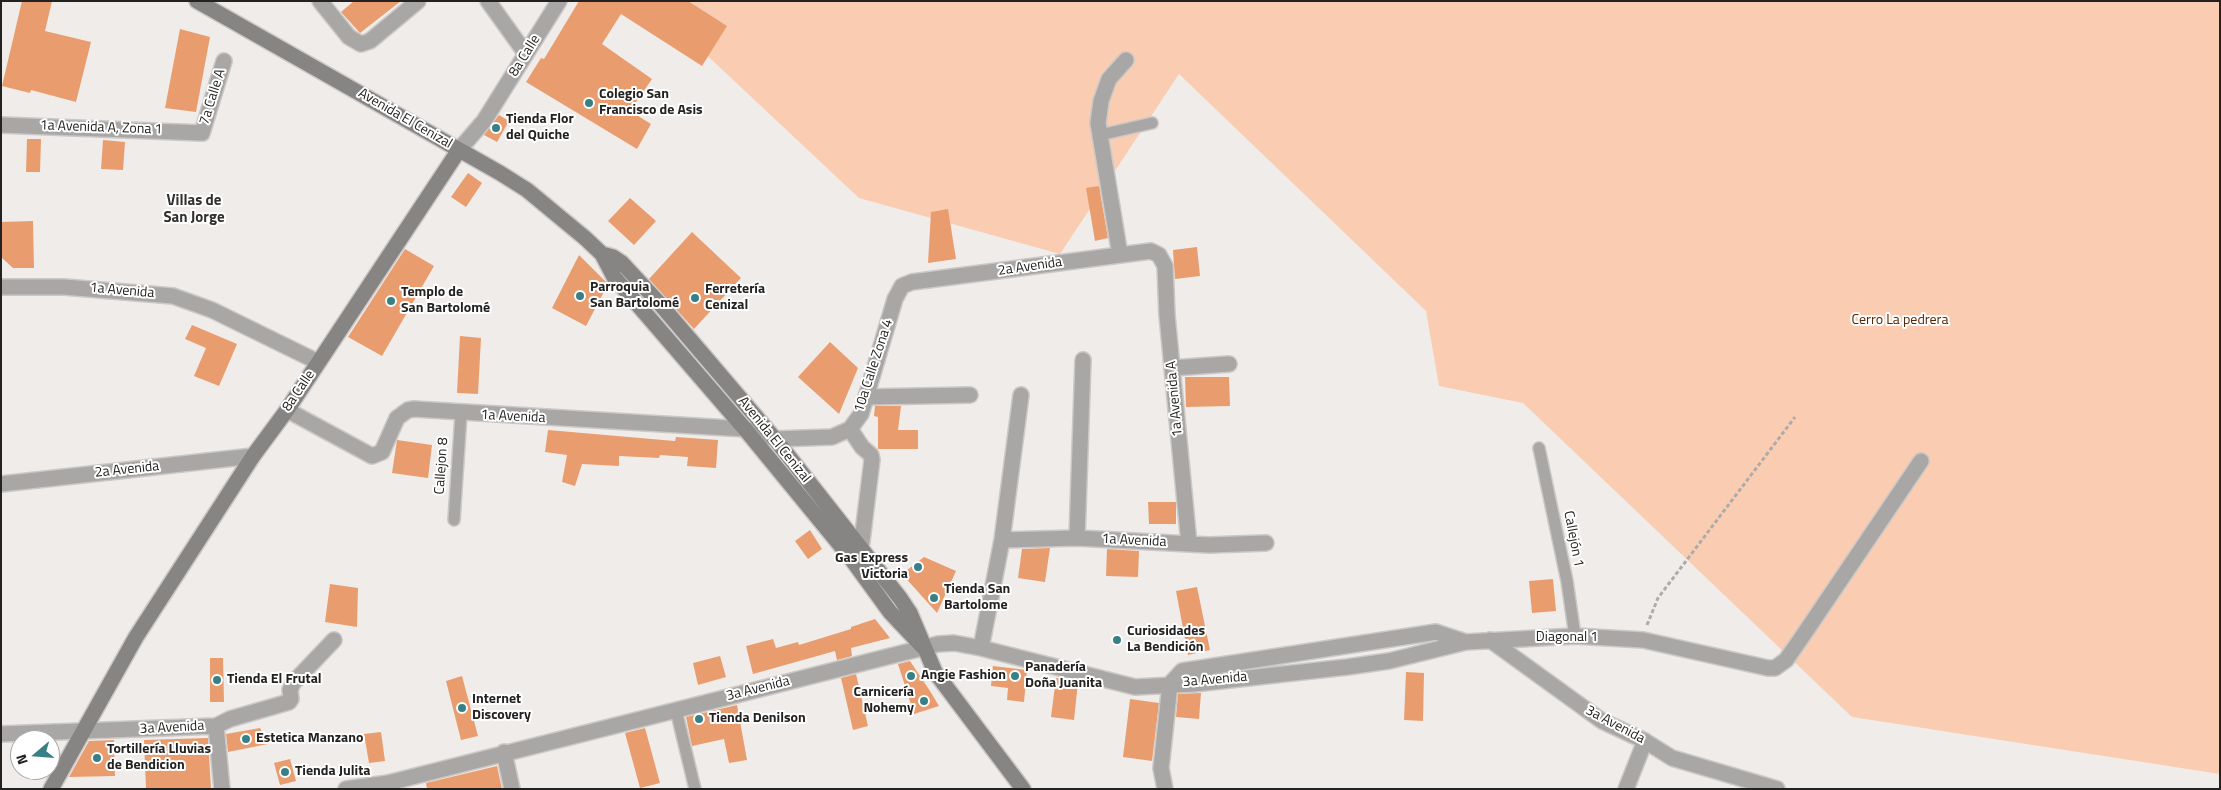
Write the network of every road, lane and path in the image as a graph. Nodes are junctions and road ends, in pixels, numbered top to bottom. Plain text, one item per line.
1 (197, 1) edge
2 (320, 1) edge
3 (418, 1) edge
4 (488, 1) edge
5 (559, 1) edge
6 (526, 54) junction
7 (224, 60) dead end
8 (1126, 60) dead end
9 (1152, 123) dead end
10 (1, 125) edge
11 (202, 133) joint
12 (1100, 136) junction
13 (459, 150) junction
14 (602, 254) junction
15 (1120, 254) junction
16 (1159, 255) joint
17 (902, 286) joint
18 (1, 287) edge
19 (1083, 360) dead end
20 (318, 362) junction
21 (1229, 364) dead end
22 (1172, 368) junction
23 (970, 395) dead end
24 (1021, 395) dead end
25 (867, 397) junction
26 (286, 410) junction
27 (461, 414) junction
28 (1795, 417) dead end
29 (746, 429) junction
30 (850, 429) junction
31 (775, 438) junction
32 (1539, 448) dead end
33 (253, 456) junction
34 (1921, 461) dead end
35 (1, 484) edge
36 (454, 520) dead end
37 (1078, 538) junction
38 (1002, 540) junction
39 (1266, 543) dead end
40 (1189, 544) junction
41 (855, 553) junction
42 (1575, 636) junction
43 (334, 640) dead end
44 (1490, 640) junction
45 (1643, 640) junction
46 (1466, 642) junction
47 (923, 647) junction
48 (981, 648) junction
49 (1170, 684) junction
50 (676, 710) junction
51 (216, 726) junction
52 (82, 732) junction
53 (1, 734) edge
54 (1645, 741) junction
55 (504, 752) junction
56 (1743, 784) edge
57 (389, 786) edge
58 (51, 789) edge
59 (222, 789) edge
60 (346, 789) edge
61 (512, 789) edge
62 (695, 789) edge
63 (1023, 789) edge
64 (1165, 789) edge
65 (1626, 789) edge
66 (1777, 789) edge

1 - 13 street, Avenida El Cenizal
2 - 3 street
4 - 6 street
5 - 6 street, 8a Calle
6 - 13 street, 8a Calle
7 - 11 street, 7a Calle A
8 - 12 street
9 - 12 lane
10 - 11 street, 1a Avenida A, Zona 1
12 - 15 street
13 - 14 street, Avenida El Cenizal
13 - 20 street, 8a Calle
14 - 29 street, Avenida El Cenizal
14 - 31 street, Avenida El Cenizal
15 - 16 street, 2a Avenida
15 - 17 street, 2a Avenida
16 - 22 street, 1a Avenida A
17 - 25 street, 10a Calle Zona 4
18 - 20 street, 1a Avenida
19 - 37 street
20 - 26 street, 8a Calle
21 - 22 street
22 - 40 street, 1a Avenida A
23 - 25 street
24 - 38 street
25 - 30 street, 10a Calle Zona 4
26 - 27 street, 1a Avenida
26 - 33 street, 8a Calle
27 - 29 street, 1a Avenida
27 - 36 lane, Callejon 8
28 - 45 path
29 - 31 street, 1a Avenida
29 - 41 street, Avenida El Cenizal
30 - 31 street, 10a Calle Zona 4
30 - 41 street
31 - 41 street, Avenida El Cenizal
32 - 42 lane, Callejón 1
33 - 35 street, 2a Avenida
33 - 52 street, 8a Calle
34 - 45 street, Diagonal 1
37 - 38 street, 1a Avenida
37 - 40 street, 1a Avenida
38 - 48 street
39 - 40 street, 1a Avenida
41 - 47 street, Avenida El Cenizal
42 - 44 street, Diagonal 1
42 - 45 street, Diagonal 1
43 - 51 street, 3a Avenida
44 - 46 street, 3a Avenida
44 - 54 street, 3a Avenida
46 - 49 street, 3a Avenida
46 - 49 street, 3a Avenida
47 - 48 street, 3a Avenida
47 - 50 street, 3a Avenida
47 - 63 street, Avenida El Cenizal
48 - 49 street, 3a Avenida
49 - 64 street
50 - 55 street, 3a Avenida
50 - 62 lane
51 - 52 street, 3a Avenida
51 - 59 street
52 - 53 street, 3a Avenida
52 - 58 street, 8a Calle
54 - 56 street, 3a Avenida
54 - 65 street
55 - 57 street, 3a Avenida
55 - 61 street
56 - 66 street, 3a Avenida
57 - 60 street, 3a Avenida

